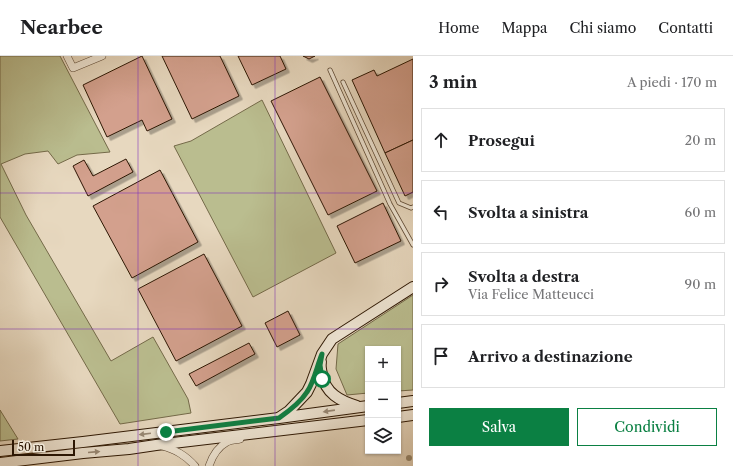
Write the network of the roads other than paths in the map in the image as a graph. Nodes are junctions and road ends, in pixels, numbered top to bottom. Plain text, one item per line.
1 (67, 56) edge
2 (102, 56) edge
3 (330, 70) dead end
4 (343, 82) dead end
5 (413, 207) edge
6 (413, 245) edge
7 (413, 287) edge
8 (322, 354) junction
9 (413, 401) edge
10 (401, 403) edge
11 (364, 406) edge
12 (413, 415) edge
13 (401, 417) edge
14 (279, 418) junction
15 (365, 420) edge
16 (267, 432) junction
17 (156, 445) junction
18 (0, 451) edge
19 (0, 463) edge
20 (195, 466) edge
21 (209, 466) edge

1 - 2 street
3 - 6 lane
4 - 5 lane
7 - 8 main road
8 - 11 main road
8 - 14 main road
9 - 10 main road
11 -> 14 main road
12 - 13 main road
14 -> 18 main road
15 - 16 main road
16 - 17 main road
16 - 21 street
19 -> 17 main road
17 - 20 street

